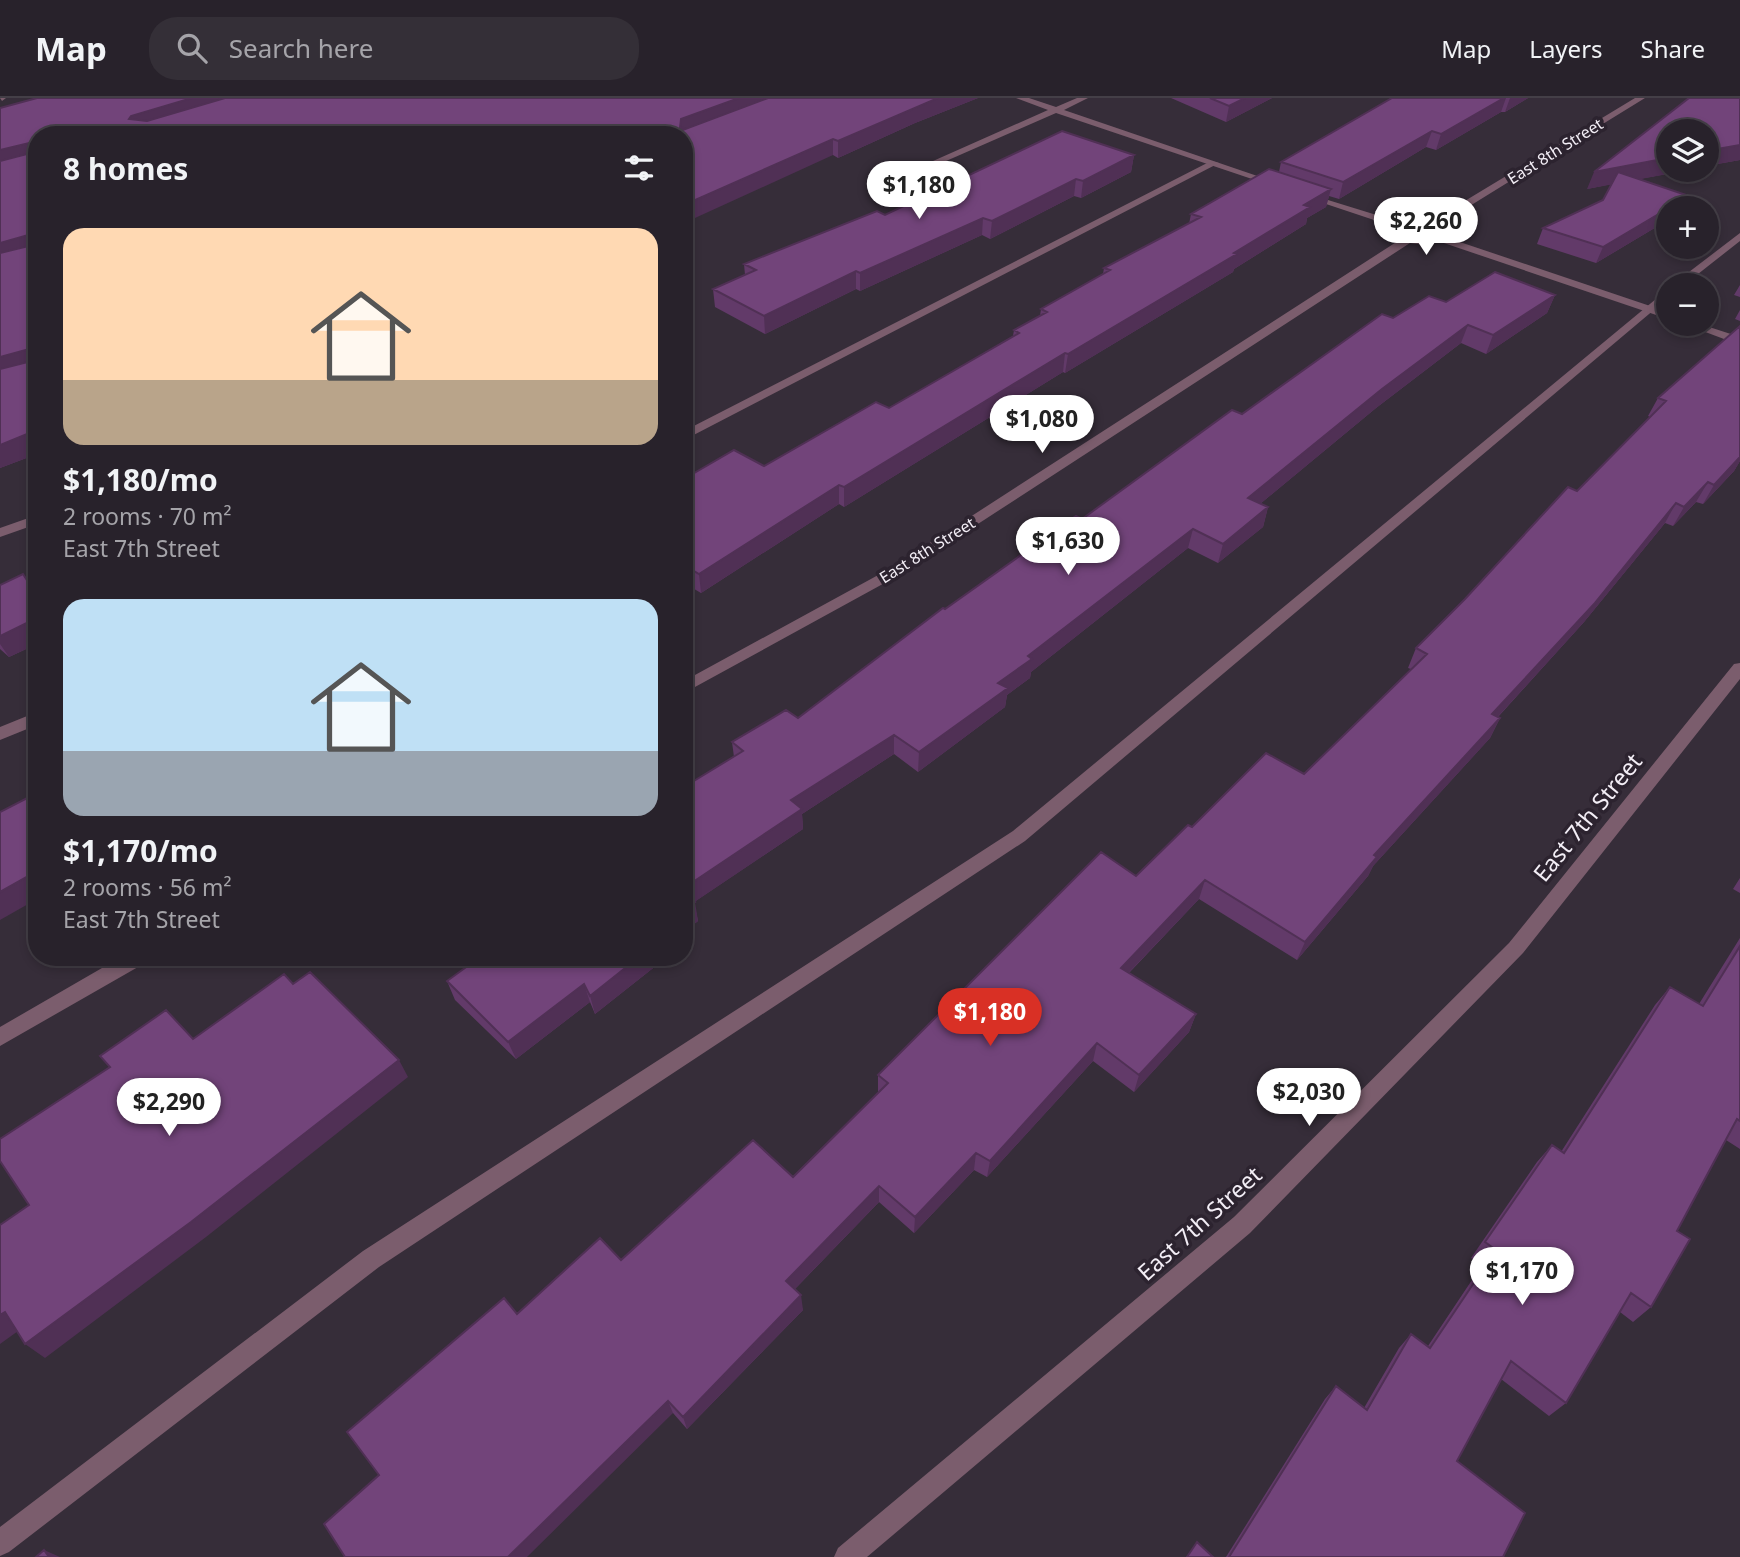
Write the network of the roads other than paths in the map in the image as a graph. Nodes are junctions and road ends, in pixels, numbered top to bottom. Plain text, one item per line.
1 (1020, 98) edge
2 (1084, 98) edge
3 (1641, 98) edge
4 (1055, 110) junction
5 (1214, 163) junction
6 (902, 177) dead end
7 (1398, 225) junction
8 (1432, 225) junction
9 (1740, 236) edge
10 (1438, 238) junction
11 (1409, 239) junction
12 (1692, 273) edge
13 (1656, 302) edge
14 (1647, 309) junction
15 (1656, 312) edge
16 (1719, 334) edge
17 (1740, 341) edge
18 (693, 431) edge
19 (28, 523) edge
20 (0, 533) edge
21 (1740, 668) edge
22 (693, 683) edge
23 (28, 722) edge
24 (0, 734) edge
25 (122, 966) edge
26 (0, 1037) edge
27 (0, 1544) edge
28 (847, 1557) edge

1 - 4 street
2 - 4 street
3 - 8 street, East 8th Street
4 - 5 street
4 - 6 street
5 - 7 street
5 - 18 street
7 - 8 street
7 - 11 street
8 - 10 street
9 - 12 street
10 - 11 street
10 - 14 street
11 - 22 street, East 8th Street
13 - 14 street
14 - 15 street
14 - 27 street
16 - 17 street
19 - 20 street
21 - 28 street, East 7th Street
23 - 24 street
25 - 26 street

